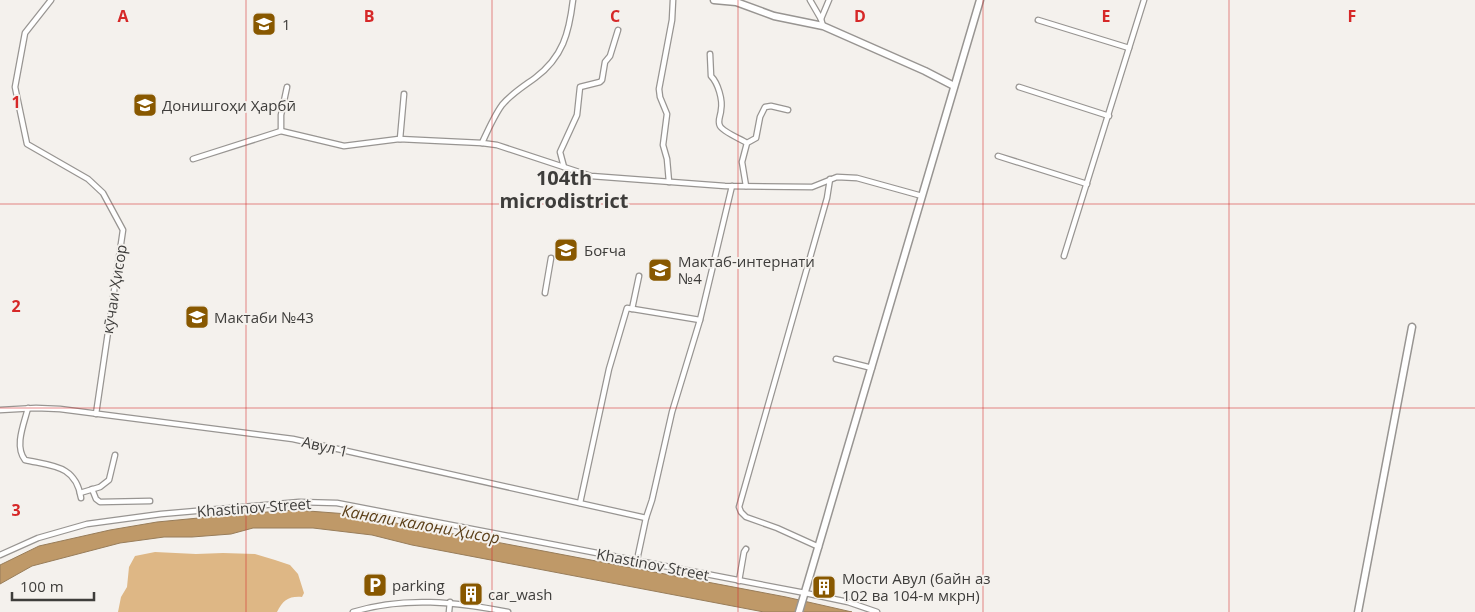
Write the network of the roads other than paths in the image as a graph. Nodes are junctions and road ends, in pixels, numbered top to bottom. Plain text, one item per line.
1 (51, 0) edge
2 (573, 0) edge
3 (673, 0) edge
4 (714, 0) edge
5 (810, 0) edge
6 (829, 0) edge
7 (980, 0) edge
8 (1144, 0) edge
9 (744, 2) edge
10 (821, 19) junction
11 (1038, 20) dead end
12 (823, 26) junction
13 (618, 30) dead end
14 (1129, 48) junction
15 (710, 54) dead end
16 (954, 86) junction
17 (287, 87) dead end
18 (1019, 87) dead end
19 (404, 94) dead end
20 (788, 110) dead end
21 (1109, 116) junction
22 (281, 131) junction
23 (400, 139) junction
24 (482, 143) junction
25 (747, 143) junction
26 (998, 156) dead end
27 (193, 159) dead end
28 (564, 167) junction
29 (830, 179) junction
30 (669, 182) junction
31 (1087, 184) junction
32 (732, 186) junction
33 (746, 186) junction
34 (922, 196) junction
35 (1064, 256) dead end
36 (551, 258) dead end
37 (639, 276) dead end
38 (545, 293) dead end
39 (632, 309) junction
40 (700, 320) junction
41 (1412, 327) dead end
42 (836, 359) dead end
43 (872, 368) junction
44 (28, 408) junction
45 (0, 410) edge
46 (96, 414) junction
47 (115, 455) dead end
48 (92, 489) junction
49 (150, 501) dead end
50 (580, 503) junction
51 (646, 518) junction
52 (819, 547) junction
53 (746, 549) dead end
54 (0, 555) edge
55 (637, 560) junction
56 (739, 581) junction
57 (805, 593) junction
58 (450, 602) junction
59 (353, 612) edge
60 (449, 612) edge
61 (508, 612) edge
62 (799, 612) edge
63 (877, 612) edge
64 (1358, 612) edge

1 - 46 street, кӯчаи Ҳисор
2 - 24 street
3 - 30 street
4 - 9 street
5 - 10 street
6 - 10 street
7 - 16 street
8 - 14 street
9 - 12 street
10 - 12 street
11 - 14 street
12 - 16 street
13 - 28 street
14 - 21 street
15 - 25 street
16 - 34 street
17 - 22 street
18 - 21 street
19 - 23 street
20 - 25 street
21 - 31 street
22 - 23 street
22 - 27 street
23 - 24 street
24 - 28 street
25 - 33 street
26 - 31 street
28 - 30 street
29 - 33 street
29 - 34 street
29 - 52 street
30 - 32 street
31 - 35 street
32 - 33 street
32 - 40 street
34 - 43 street
36 - 38 street
37 - 39 street
39 - 40 street
39 - 50 street
40 - 51 street
41 - 64 street
42 - 43 street
43 - 52 street
44 - 45 street, Авул 1
44 - 46 street, Авул 1
44 - 48 street
46 - 50 street, Авул 1
47 - 48 street
48 - 49 street
50 - 51 street, Авул 1
51 - 55 street
52 - 57 street
53 - 56 street
54 - 55 street, Khastinov Street
55 - 56 street, Khastinov Street
56 - 57 street, Khastinov Street
57 - 62 street
57 - 63 street, Khastinov Street
58 - 59 street
58 - 60 street
58 - 61 street

